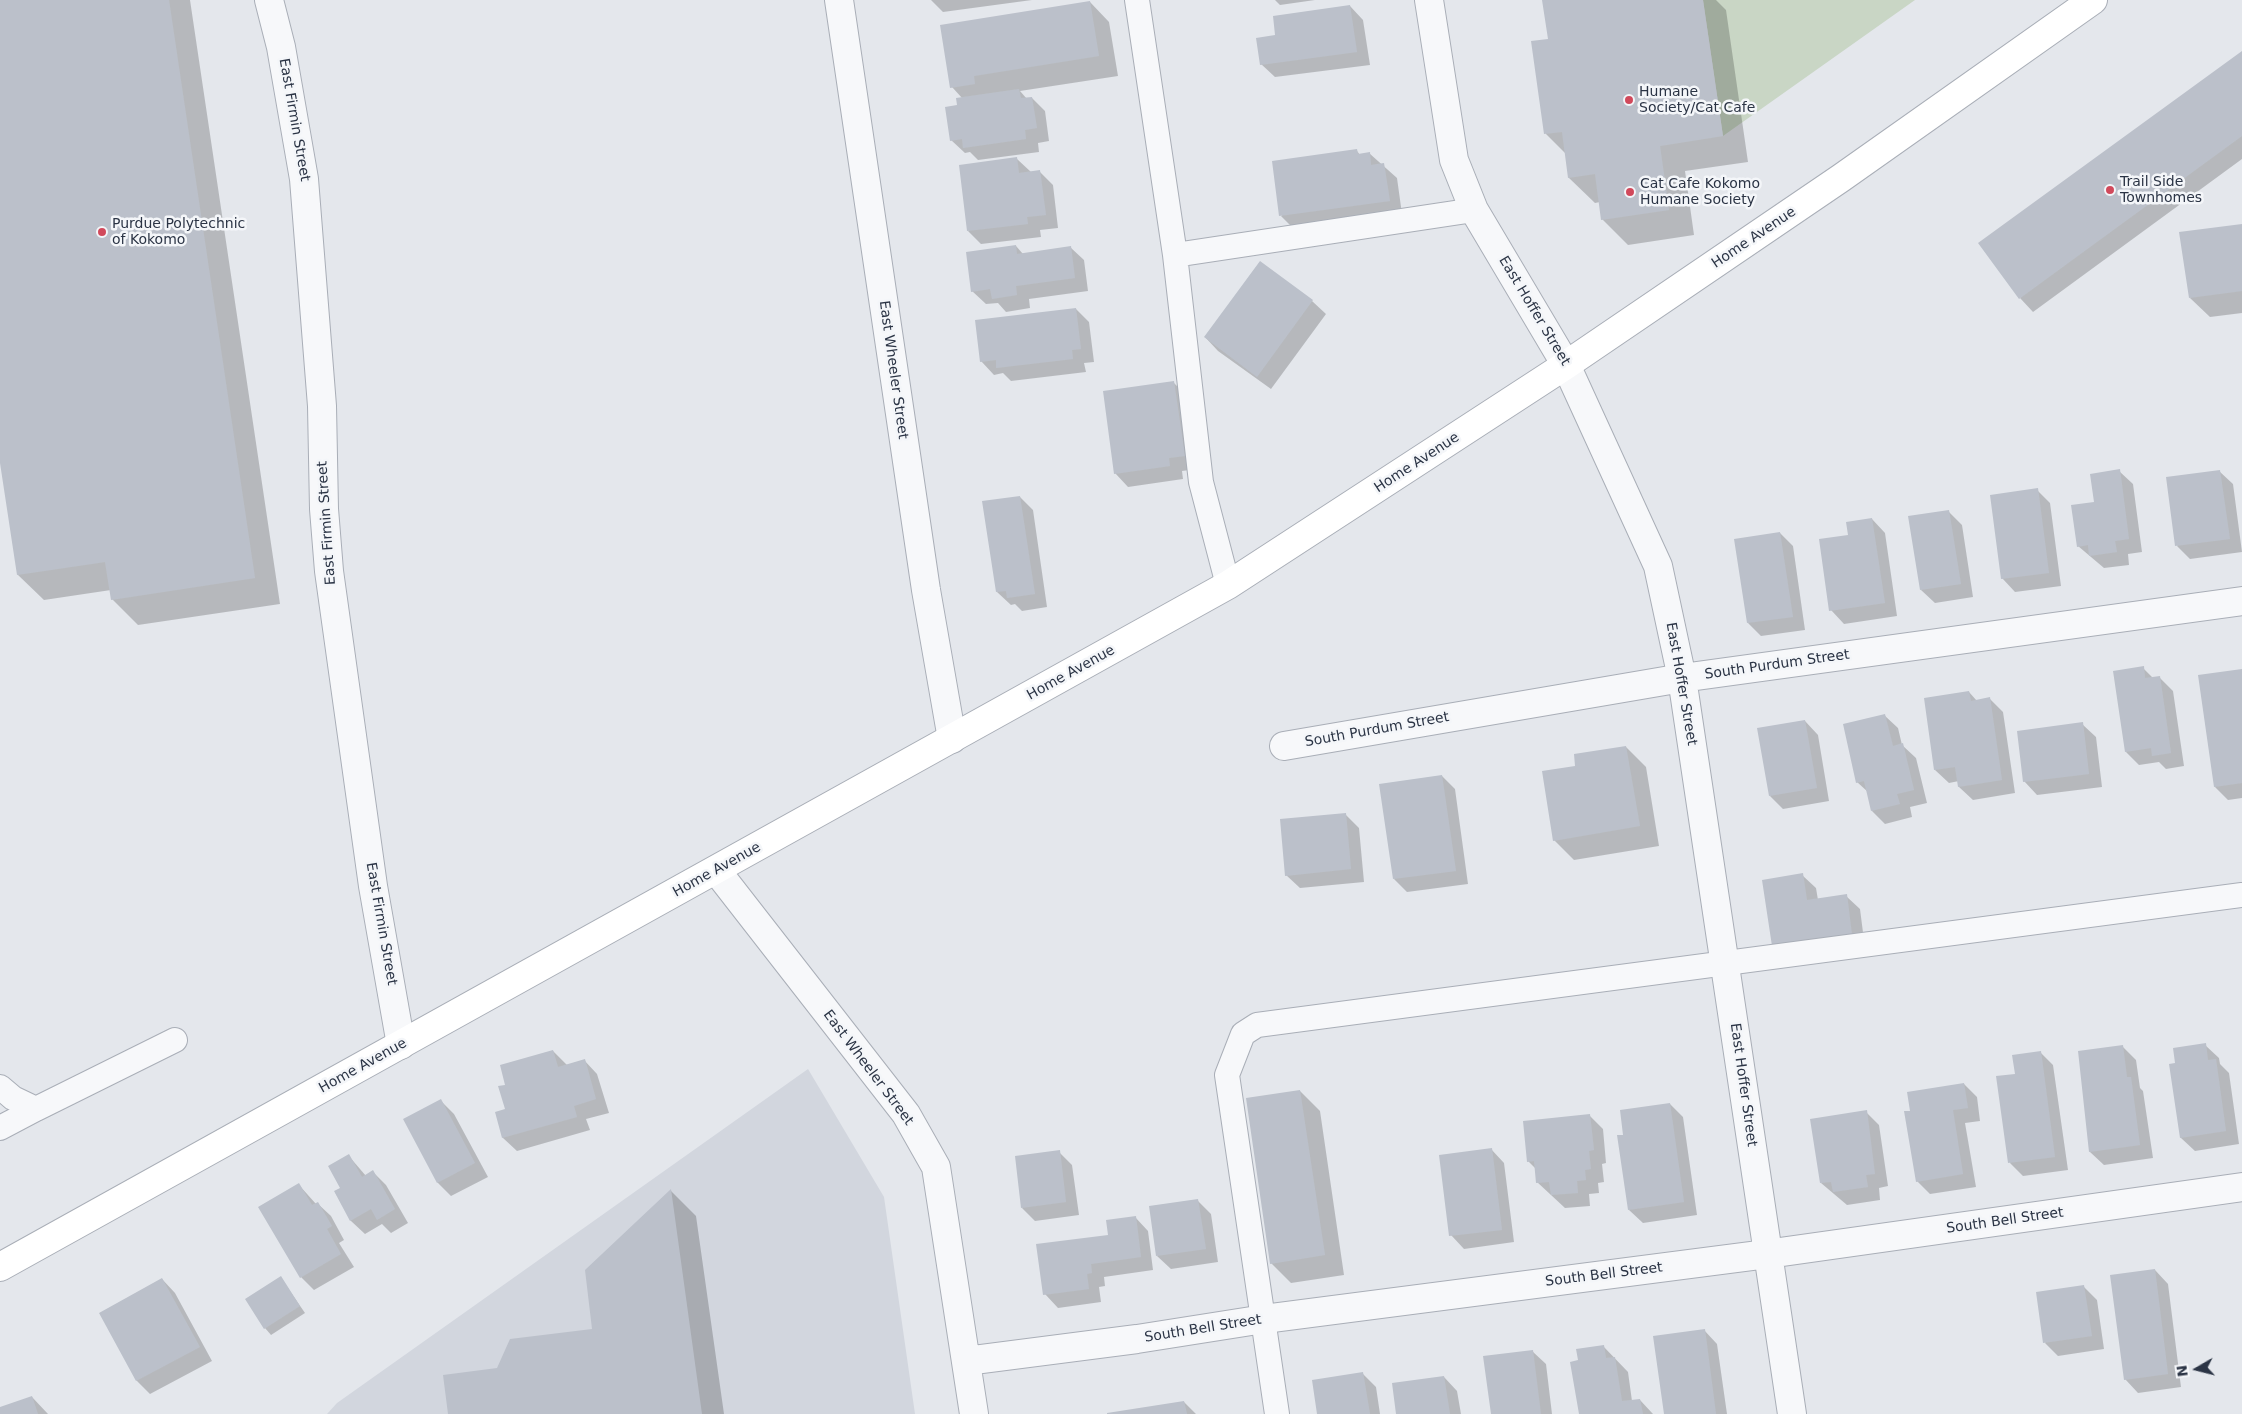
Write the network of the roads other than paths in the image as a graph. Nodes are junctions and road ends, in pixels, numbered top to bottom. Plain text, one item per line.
1 (269, 0) edge
2 (839, 0) edge
3 (1136, 0) edge
4 (1429, 0) edge
5 (2093, 0) edge
6 (1474, 210) junction
7 (1174, 255) junction
8 (1566, 365) junction
9 (1228, 585) junction
10 (2242, 601) edge
11 (1682, 678) junction
12 (952, 739) junction
13 (1284, 746) dead end
14 (716, 870) junction
15 (2242, 895) edge
16 (1726, 964) junction
17 (175, 1040) dead end
18 (401, 1044) junction
19 (0, 1087) edge
20 (36, 1109) junction
21 (0, 1128) edge
22 (2242, 1187) edge
23 (1767, 1254) junction
24 (0, 1267) edge
25 (1264, 1320) junction
26 (966, 1361) junction
27 (974, 1414) edge
28 (1277, 1414) edge
29 (1792, 1414) edge

1 - 18 street, East Firmin Street
2 - 12 street, East Wheeler Street
3 - 7 lane
4 - 6 street, East Hoffer Street
5 - 8 main road, Home Avenue
6 - 7 lane
6 - 8 street, East Hoffer Street
7 - 9 lane
8 - 9 main road, Home Avenue
8 - 11 street, East Hoffer Street
9 - 12 main road, Home Avenue
10 - 11 street, South Purdum Street
11 - 13 street, South Purdum Street
11 - 16 street, East Hoffer Street
12 - 14 main road, Home Avenue
14 - 18 main road, Home Avenue
14 - 26 street, East Wheeler Street
15 - 16 lane
16 - 23 street, East Hoffer Street
16 - 25 lane
17 - 20 lane
18 - 24 main road, Home Avenue
19 - 20 lane
20 - 21 lane
22 - 23 street, South Bell Street
23 - 25 street, South Bell Street
23 - 29 street, East Hoffer Street
25 - 26 street, South Bell Street
25 - 28 lane
26 - 27 street, East Wheeler Street

